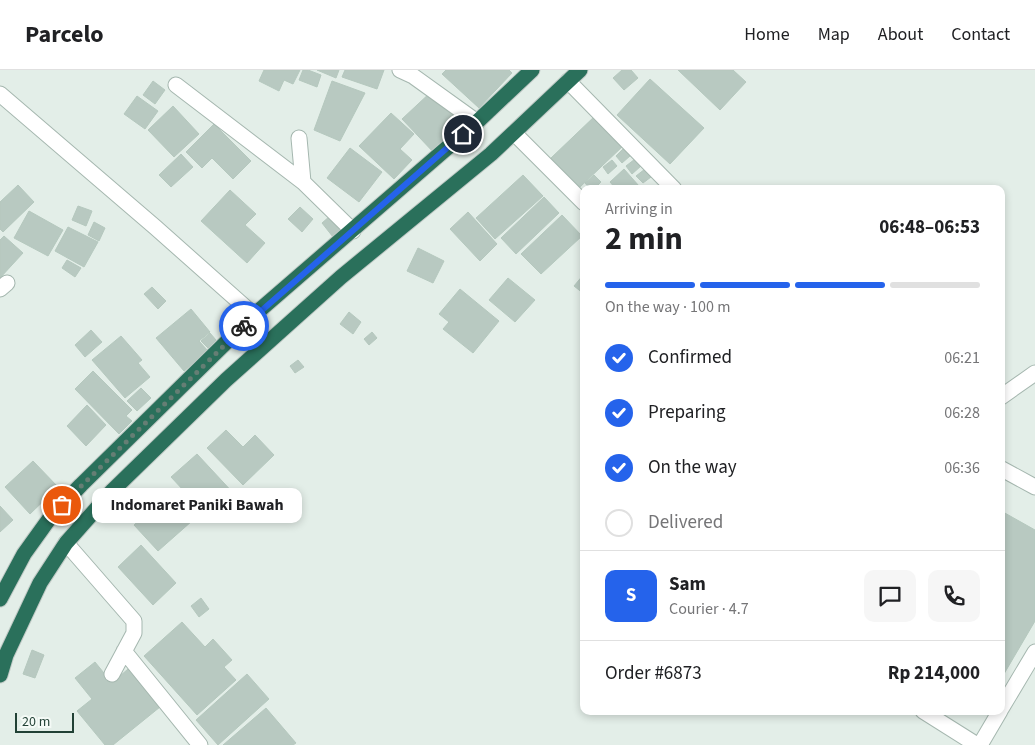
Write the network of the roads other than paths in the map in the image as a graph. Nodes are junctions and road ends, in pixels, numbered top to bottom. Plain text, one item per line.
1 (400, 70) edge
2 (532, 70) edge
3 (580, 70) edge
4 (568, 81) junction
5 (176, 85) dead end
6 (0, 94) edge
7 (477, 122) junction
8 (514, 133) junction
9 (300, 138) dead end
10 (303, 182) junction
11 (670, 185) edge
12 (580, 199) edge
13 (353, 231) junction
14 (254, 316) junction
15 (1035, 373) edge
16 (1005, 394) edge
17 (1005, 471) edge
18 (1035, 487) edge
19 (66, 543) junction
20 (0, 599) edge
21 (124, 651) junction
22 (1035, 652) edge
23 (112, 674) dead end
24 (0, 675) edge
25 (1005, 703) edge
26 (930, 715) edge
27 (998, 715) edge
28 (200, 745) edge
29 (979, 745) edge

1 - 7 street
2 - 7 highway
3 - 4 highway
4 - 8 highway
4 - 11 street
5 - 10 street
6 - 14 street
7 - 13 highway
8 - 12 street
8 - 19 highway
9 - 10 street
10 - 13 street
13 - 14 highway
14 - 20 highway
15 - 16 street
17 - 18 street
19 - 21 street
19 - 24 highway
21 - 23 street
21 - 28 street
22 - 25 street
26 - 29 street
27 - 29 street

